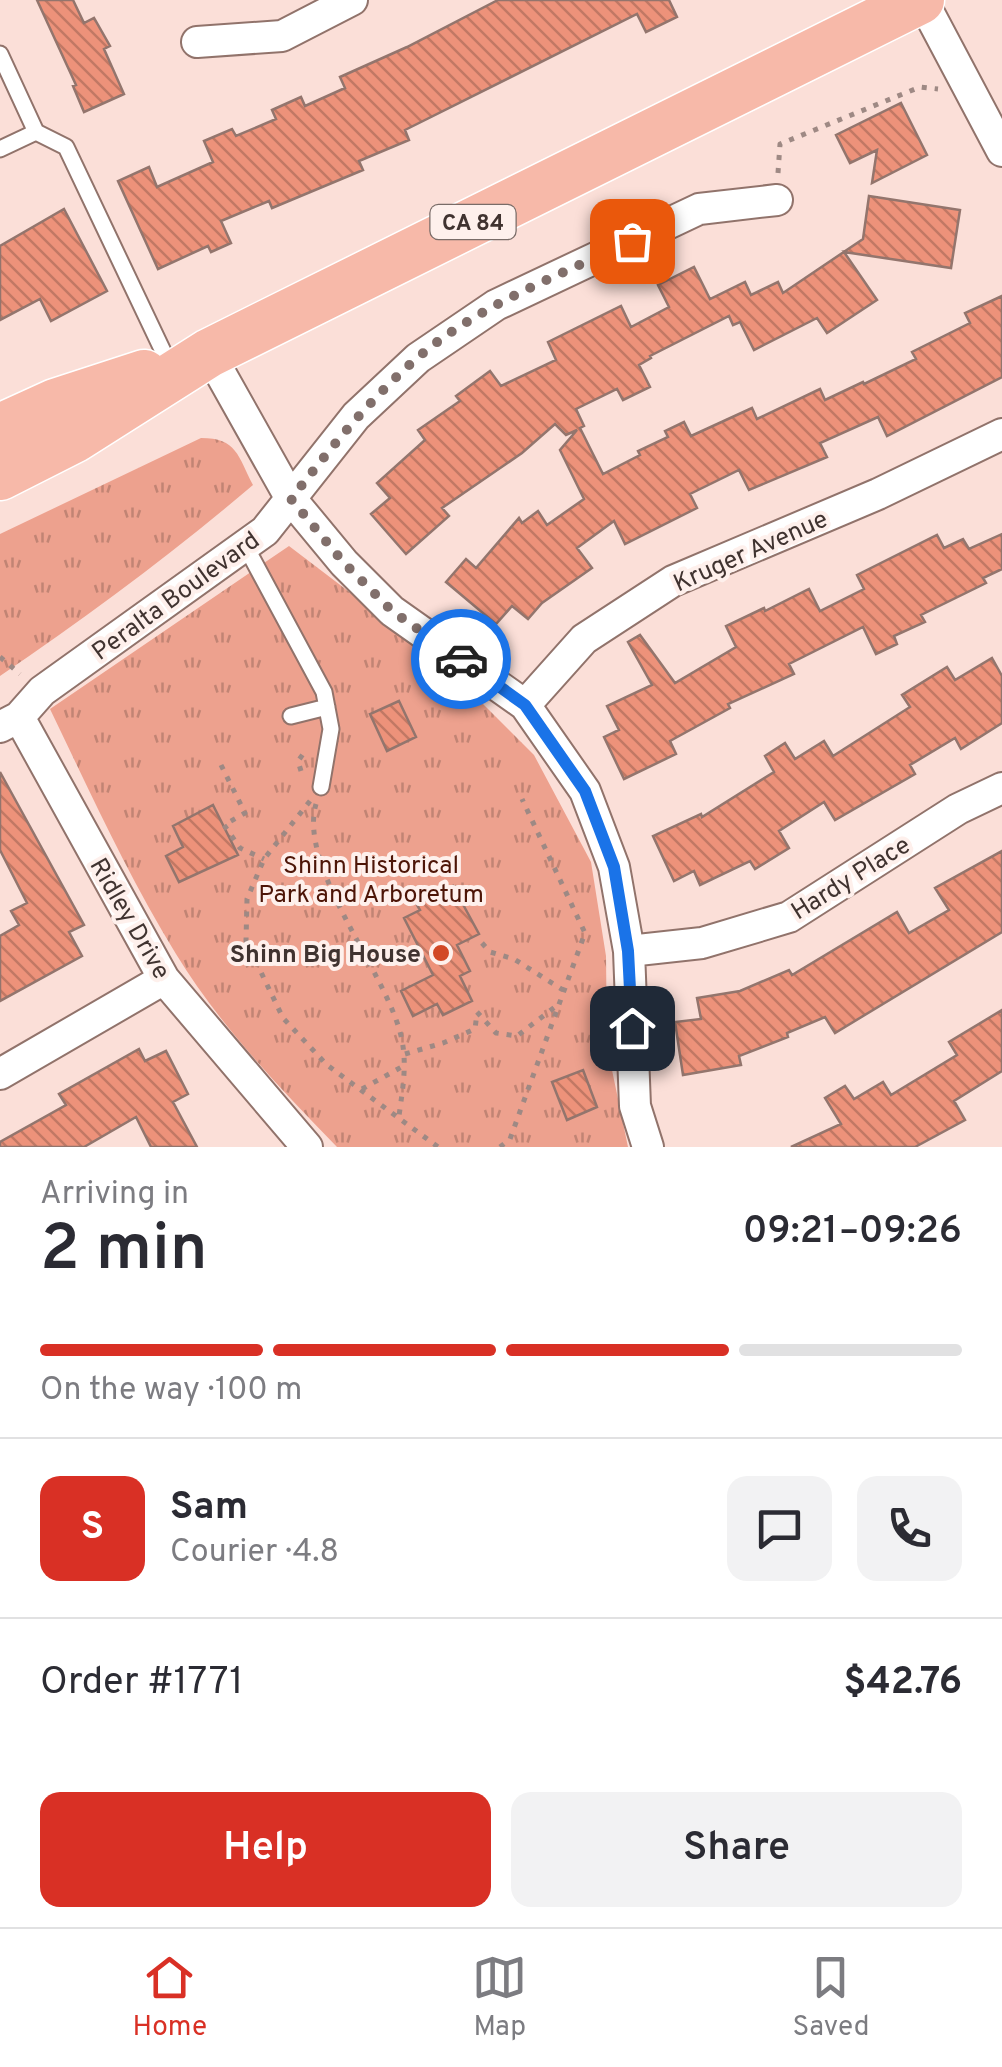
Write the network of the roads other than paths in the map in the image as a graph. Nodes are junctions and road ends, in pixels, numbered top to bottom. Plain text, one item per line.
1 (352, 0) edge
2 (921, 0) edge
3 (197, 42) dead end
4 (0, 54) edge
5 (36, 132) junction
6 (0, 149) edge
7 (1002, 151) edge
8 (777, 200) road end
9 (190, 359) junction
10 (0, 428) edge
11 (1002, 434) edge
12 (0, 476) edge
13 (291, 499) junction
14 (246, 547) junction
15 (525, 705) junction
16 (327, 708) junction
17 (292, 716) dead end
18 (10, 722) edge
19 (321, 787) road end
20 (1002, 788) edge
21 (628, 951) junction
22 (164, 978) junction
23 (0, 1074) edge
24 (307, 1147) edge
25 (648, 1147) edge

1 - 3 street
2 - 7 street
2 - 9 main road, CA 84
4 - 5 lane
5 - 6 lane
5 - 9 lane
8 - 13 street, Peralta Boulevard
9 - 10 main road, CA 84
9 - 12 main road, CA 84
9 - 13 street
11 - 15 street, Kruger Avenue
13 - 14 street, Peralta Boulevard
13 - 15 street
14 - 16 lane
14 - 18 street, Peralta Boulevard
15 - 21 street
16 - 17 lane
16 - 19 lane
18 - 22 street, Ridley Drive
20 - 21 street, Hardy Place
21 - 25 street
22 - 23 street
22 - 24 street, Ridley Drive

